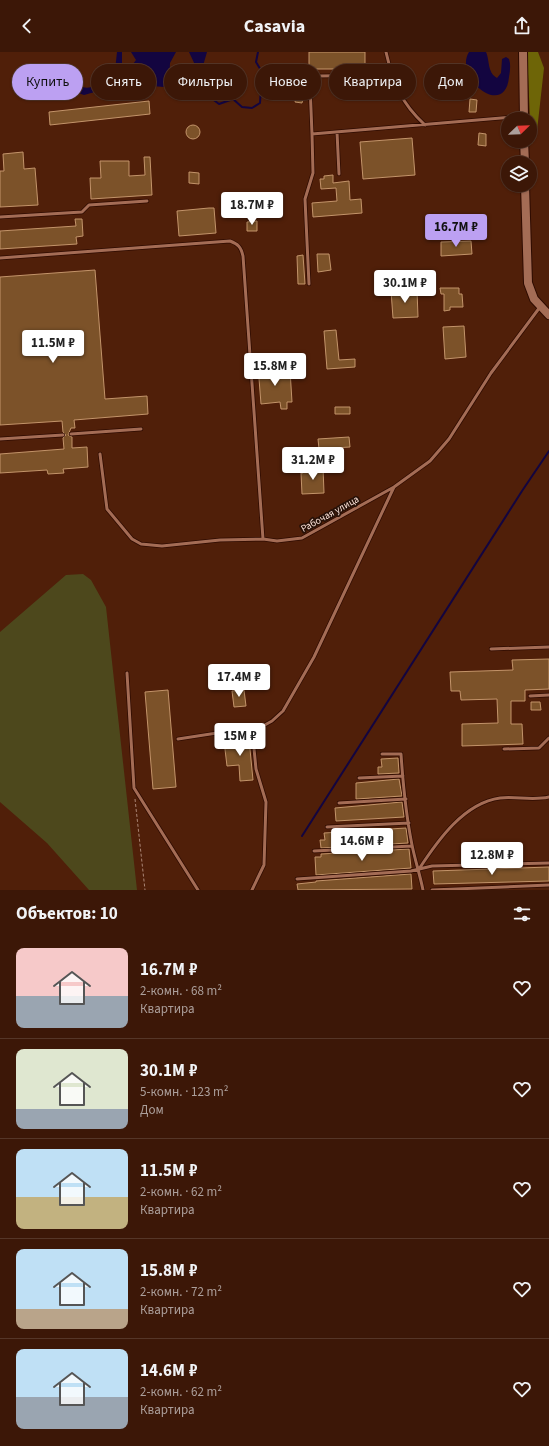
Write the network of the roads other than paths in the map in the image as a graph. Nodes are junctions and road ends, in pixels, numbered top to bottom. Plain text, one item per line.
1 (386, 52) edge
2 (523, 52) edge
3 (389, 64) edge
4 (329, 76) edge
5 (403, 100) edge
6 (524, 112) edge
7 (501, 120) edge
8 (425, 125) junction
9 (337, 132) junction
10 (312, 134) junction
11 (339, 174) dead end
12 (525, 192) edge
13 (147, 201) dead end
14 (0, 217) edge
15 (0, 258) edge
16 (309, 284) dead end
17 (540, 307) junction
18 (549, 315) edge
19 (141, 429) dead end
20 (71, 434) dead end
21 (63, 435) dead end
22 (0, 439) edge
23 (100, 454) dead end
24 (394, 487) junction
25 (263, 539) junction
26 (549, 647) edge
27 (491, 649) dead end
28 (127, 673) dead end
29 (549, 695) edge
30 (530, 696) dead end
31 (252, 728) junction
32 (549, 738) edge
33 (178, 739) dead end
34 (504, 749) dead end
35 (382, 754) dead end
36 (403, 776) junction
37 (358, 778) dead end
38 (549, 797) edge
39 (406, 799) junction
40 (339, 803) dead end
41 (409, 823) junction
42 (327, 827) dead end
43 (412, 846) junction
44 (314, 851) dead end
45 (549, 864) edge
46 (419, 869) junction
47 (297, 879) dead end
48 (549, 885) edge
49 (198, 890) edge
50 (252, 890) edge
51 (423, 890) edge
52 (432, 890) edge

1 - 3 lane
2 - 6 street
4 - 10 lane
5 - 8 lane
7 - 8 lane
8 - 9 lane
9 - 10 lane
9 - 11 lane
10 - 16 lane
12 - 17 street
13 - 14 lane
15 - 25 lane
17 - 18 street
17 - 24 lane, Рабочая улица
19 - 20 lane
21 - 22 lane
23 - 25 lane, Рабочая улица
24 - 25 lane, Рабочая улица
24 - 31 lane
26 - 27 lane
28 - 49 lane
29 - 30 lane
31 - 33 lane
31 - 50 lane
32 - 34 lane
35 - 36 lane
36 - 37 lane
36 - 39 lane
38 - 46 lane
39 - 40 lane
39 - 41 lane
41 - 42 lane
41 - 43 lane
43 - 44 lane
43 - 46 lane
45 - 46 lane
46 - 47 lane
46 - 51 lane
48 - 52 lane

